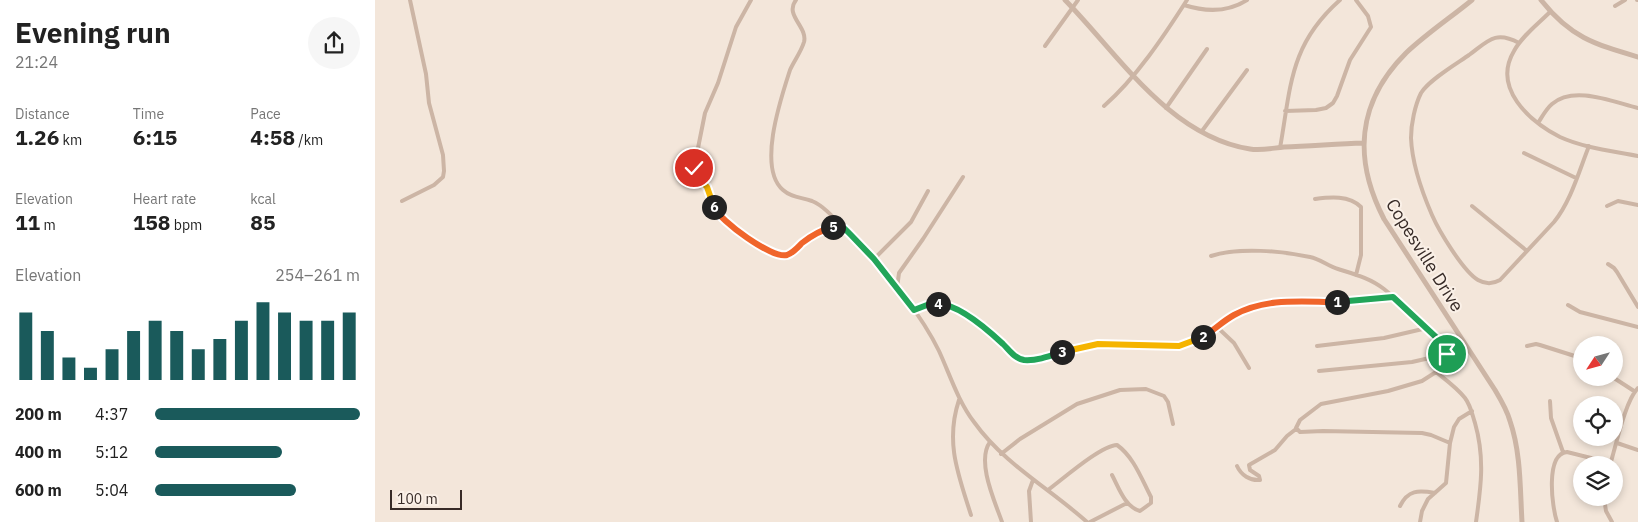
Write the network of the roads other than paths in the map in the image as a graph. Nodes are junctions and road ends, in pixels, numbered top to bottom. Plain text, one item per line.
1 (410, 0) edge
2 (751, 0) edge
3 (796, 0) edge
4 (1065, 0) edge
5 (1078, 0) edge
6 (1187, 0) edge
7 (1247, 0) edge
8 (1340, 0) edge
9 (1356, 0) edge
10 (1472, 0) edge
11 (1541, 0) edge
12 (1625, 0) edge
13 (1184, 4) junction
14 (1615, 6) dead end
15 (1072, 7) junction
16 (1550, 12) junction
17 (1519, 44) junction
18 (1045, 46) dead end
19 (1207, 49) dead end
20 (1638, 57) edge
21 (1247, 70) dead end
22 (1134, 76) junction
23 (1104, 106) dead end
24 (1166, 108) junction
25 (1638, 108) edge
26 (1285, 111) junction
27 (1538, 123) junction
28 (1202, 132) junction
29 (1363, 142) junction
30 (1589, 146) junction
31 (1280, 148) junction
32 (1524, 153) dead end
33 (1638, 156) edge
34 (963, 177) dead end
35 (1576, 178) junction
36 (928, 191) dead end
37 (1315, 199) dead end
38 (402, 200) dead end
39 (1638, 205) edge
40 (1472, 206) dead end
41 (1607, 206) dead end
42 (845, 229) junction
43 (1527, 251) junction
44 (1211, 256) dead end
45 (874, 259) junction
46 (1608, 264) dead end
47 (1356, 275) junction
48 (897, 288) junction
49 (1393, 297) junction
50 (1568, 305) dead end
51 (1638, 307) edge
52 (914, 310) junction
53 (1217, 327) junction
54 (1638, 327) edge
55 (1427, 328) junction
56 (1462, 341) junction
57 (1317, 346) dead end
58 (1527, 346) dead end
59 (1453, 349) junction
60 (1447, 354) junction
61 (1573, 355) edge
62 (1249, 368) dead end
63 (1319, 371) dead end
64 (1436, 372) junction
65 (1623, 383) edge
66 (1636, 389) edge
67 (959, 400) junction
68 (1550, 401) dead end
69 (1472, 411) junction
70 (1623, 422) edge
71 (1173, 424) dead end
72 (1296, 429) junction
73 (990, 442) junction
74 (1450, 443) junction
75 (1623, 445) edge
76 (1638, 450) edge
77 (1563, 452) junction
78 (1001, 454) junction
79 (1582, 456) edge
80 (1237, 466) dead end
81 (1112, 475) dead end
82 (1033, 480) junction
83 (1048, 490) junction
84 (1435, 493) junction
85 (1127, 503) junction
86 (1400, 506) dead end
87 (1605, 506) edge
88 (971, 515) dead end
89 (1001, 522) edge
90 (1031, 522) edge
91 (1088, 522) edge
92 (1420, 522) edge
93 (1476, 522) edge
94 (1522, 522) edge
95 (1557, 522) edge
96 (1612, 522) edge

1 - 38 street
2 - 42 street
3 - 42 street
4 - 15 street
5 - 15 street
6 - 13 street
7 - 13 street
8 - 26 street
9 - 26 street
10 - 29 street, Copesville Drive
11 - 16 street
12 - 14 street
13 - 22 street
15 - 18 street
15 - 22 street
16 - 17 street
16 - 20 street
17 - 27 street
17 - 43 street
19 - 24 street
21 - 28 street
22 - 23 street
22 - 24 street
24 - 28 street
25 - 27 street
26 - 31 street
27 - 30 street
28 - 31 street
29 - 31 street
29 - 56 street, Copesville Drive
30 - 33 street
30 - 35 street
32 - 35 street
34 - 48 street
35 - 43 street
36 - 45 street
37 - 47 street
39 - 41 street
40 - 43 street
42 - 45 street
44 - 47 street
45 - 48 street
46 - 51 street
47 - 49 street
48 - 52 street
49 - 53 street
49 - 55 street
50 - 54 street
52 - 53 street
52 - 67 street
53 - 62 street
55 - 57 street
55 - 59 street
56 - 59 street
56 - 94 street, Copesville Drive
58 - 61 street
59 - 60 street
60 - 63 street
60 - 64 street
64 - 69 street
64 - 72 street
65 - 66 street
66 - 70 street
67 - 73 street
67 - 88 street
68 - 77 street
69 - 74 street
69 - 93 street
71 - 78 street
72 - 74 street
72 - 80 street
73 - 78 street
73 - 89 street
74 - 84 street
75 - 76 street
77 - 79 street
77 - 95 street
78 - 82 street
81 - 85 street
82 - 83 street
82 - 90 street
83 - 85 street
83 - 91 street
84 - 86 street
84 - 92 street
85 - 91 street
87 - 96 street

